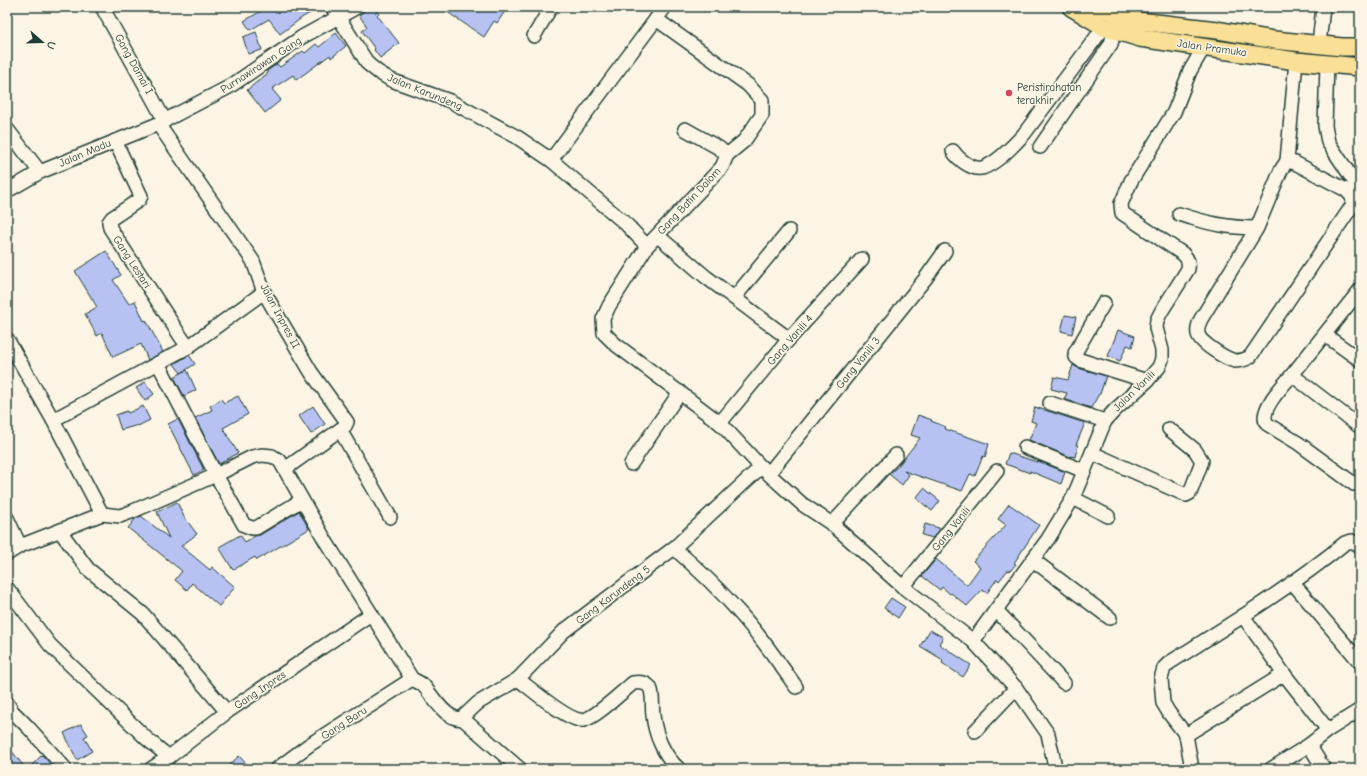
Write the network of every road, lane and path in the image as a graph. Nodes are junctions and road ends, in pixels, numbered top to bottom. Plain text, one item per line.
1 (102, 7) edge
2 (357, 7) edge
3 (551, 7) edge
4 (665, 7) edge
5 (1071, 7) edge
6 (1101, 7) edge
7 (1323, 7) edge
8 (334, 12) edge
9 (656, 19) junction
10 (1109, 29) junction
11 (534, 36) dead end
12 (1319, 44) junction
13 (1360, 47) edge
14 (1204, 48) junction
15 (1296, 61) junction
16 (1327, 64) junction
17 (1360, 67) edge
18 (162, 122) junction
19 (7, 129) edge
20 (685, 129) dead end
21 (115, 141) junction
22 (1040, 146) dead end
23 (953, 151) dead end
24 (727, 155) junction
25 (551, 160) junction
26 (1287, 161) junction
27 (40, 172) junction
28 (1360, 190) edge
29 (7, 191) edge
30 (1179, 214) dead end
31 (1257, 228) junction
32 (790, 231) dead end
33 (658, 236) junction
34 (647, 246) junction
35 (945, 251) dead end
36 (862, 259) dead end
37 (1360, 290) edge
38 (264, 292) junction
39 (734, 298) junction
40 (1104, 303) dead end
41 (1325, 335) junction
42 (7, 339) edge
43 (789, 339) junction
44 (188, 347) junction
45 (1360, 360) edge
46 (158, 363) junction
47 (1292, 375) junction
48 (1147, 381) junction
49 (680, 392) junction
50 (1050, 403) dead end
51 (53, 420) junction
52 (1105, 421) junction
53 (720, 423) junction
54 (1360, 427) edge
55 (1169, 429) dead end
56 (340, 430) junction
57 (1025, 447) dead end
58 (1092, 453) junction
59 (896, 455) dead end
60 (632, 464) dead end
61 (285, 469) junction
62 (765, 470) junction
63 (997, 471) dead end
64 (1084, 471) junction
65 (216, 475) junction
66 (1354, 484) dead end
67 (1073, 498) junction
68 (302, 500) junction
69 (102, 514) junction
70 (1108, 516) dead end
71 (390, 517) dead end
72 (7, 518) edge
73 (832, 524) junction
74 (60, 531) junction
75 (20, 546) junction
76 (1360, 546) edge
77 (674, 548) junction
78 (7, 554) edge
79 (1033, 560) junction
80 (1292, 582) junction
81 (903, 587) junction
82 (7, 588) edge
83 (996, 610) junction
84 (371, 614) junction
85 (1243, 616) junction
86 (1110, 618) dead end
87 (973, 641) junction
88 (1360, 662) edge
89 (1284, 674) junction
90 (412, 678) junction
91 (518, 679) junction
92 (1064, 683) dead end
93 (796, 687) dead end
94 (1016, 688) junction
95 (7, 703) edge
96 (1360, 710) edge
97 (227, 712) junction
98 (462, 718) junction
99 (1328, 730) junction
100 (975, 731) dead end
101 (1186, 735) junction
102 (1309, 745) junction
103 (169, 757) junction
104 (1054, 762) dead end
105 (63, 769) edge
106 (151, 769) edge
107 (277, 769) edge
108 (520, 769) edge
109 (679, 769) edge
110 (1192, 769) edge
111 (1271, 769) edge
112 (1324, 769) edge

1 - 18 street, Gang Damai I
2 - 8 street, Purnawirawan Gang
3 - 11 street
4 - 9 street
5 - 10 main road, Jalan Pramuka
6 - 12 main road, Jalan Pramuka
7 - 12 street
8 - 18 street, Purnawirawan Gang
8 - 25 street, Jalan Karundeng
9 - 24 street
9 - 25 street
10 - 14 main road, Jalan Pramuka
10 - 22 street
10 - 23 street
12 - 13 main road, Jalan Pramuka
14 - 15 main road, Jalan Pramuka
14 - 48 street, Jalan Vanili
15 - 16 main road, Jalan Pramuka
15 - 26 street
16 - 17 main road, Jalan Pramuka
16 - 28 street
18 - 21 street, Jalan Madu
18 - 38 street, Jalan Inpres II
19 - 27 street
20 - 24 street, Gang Batin Dalom
21 - 27 street, Jalan Madu
21 - 44 street, Gang Lestari
24 - 33 street, Gang Batin Dalom
25 - 34 street, Jalan Karundeng
26 - 31 street
26 - 31 street
27 - 29 street, Jalan Madu
30 - 31 street
32 - 39 street
33 - 34 street, Gang Batin Dalom
33 - 39 street
34 - 49 street, Gang Batin Dalom
35 - 62 street, Gang Vanili 3
36 - 43 street, Gang Vanili 4
37 - 41 street
38 - 44 street
38 - 56 street, Jalan Inpres II
39 - 43 street
40 - 48 street
41 - 45 street
41 - 47 street
42 - 51 street
43 - 53 street, Gang Vanili 4
44 - 46 street
46 - 51 street
46 - 65 street
47 - 54 street
47 - 66 street
48 - 52 street, Jalan Vanili
49 - 53 street, Gang Batin Dalom
49 - 60 street
50 - 52 street
51 - 69 street
52 - 58 street, Jalan Vanili
53 - 62 street, Gang Batin Dalom
55 - 58 street
56 - 61 street
56 - 71 street
57 - 64 street
58 - 64 street, Jalan Vanili
59 - 73 street
61 - 65 street
61 - 68 street
62 - 73 street, Gang Batin Dalom
62 - 77 street, Gang Karundeng 5
63 - 81 street, Gang Vanili
64 - 67 street, Jalan Vanili
65 - 68 street
65 - 69 street
67 - 70 street
67 - 79 street, Jalan Vanili
68 - 84 street
69 - 74 street
72 - 75 street
73 - 81 street, Gang Batin Dalom
74 - 75 street
74 - 97 street
75 - 78 street
76 - 80 street
77 - 91 street, Gang Karundeng 5
77 - 93 street
79 - 83 street, Jalan Vanili
79 - 86 street
80 - 85 street
80 - 88 street
81 - 87 street, Gang Batin Dalom
82 - 103 street
83 - 87 street, Jalan Vanili
83 - 92 street
84 - 90 street
84 - 97 street, Gang Inpres
85 - 89 street
85 - 101 street
87 - 94 street, Gang Batin Dalom
89 - 99 street
89 - 101 street
90 - 98 street
90 - 107 street, Gang Baru
91 - 98 street, Gang Karundeng 5
91 - 109 street
94 - 100 street
94 - 104 street, Gang Batin Dalom
95 - 105 street
96 - 99 street
97 - 103 street, Gang Inpres
98 - 108 street
99 - 102 street
101 - 110 street
102 - 111 street
102 - 112 street
103 - 106 street, Gang Inpres

